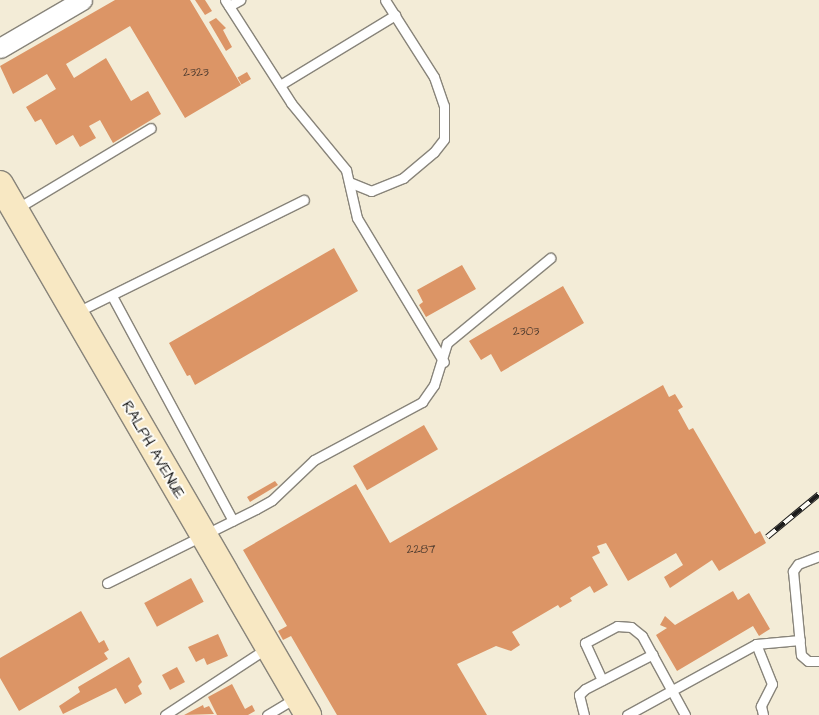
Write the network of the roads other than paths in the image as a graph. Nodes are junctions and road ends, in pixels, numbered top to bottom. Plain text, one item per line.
1 (82, 0) edge
2 (240, 0) edge
3 (385, 0) edge
4 (228, 3) edge
5 (394, 15) junction
6 (0, 48) edge
7 (280, 85) junction
8 (151, 128) dead end
9 (349, 182) junction
10 (0, 184) edge
11 (304, 200) dead end
12 (14, 210) junction
13 (550, 258) dead end
14 (112, 296) junction
15 (74, 314) junction
16 (444, 362) junction
17 (233, 521) junction
18 (203, 538) junction
19 (819, 556) edge
20 (107, 583) dead end
21 (800, 640) junction
22 (756, 644) junction
23 (269, 648) junction
24 (653, 654) junction
25 (819, 660) edge
26 (602, 680) junction
27 (672, 691) junction
28 (303, 706) edge
29 (165, 715) edge
30 (267, 715) edge
31 (584, 715) edge
32 (627, 715) edge
33 (685, 715) edge
34 (763, 715) edge

1 - 6 street
2 - 4 lane
3 - 5 lane
4 - 7 lane
5 - 7 lane
5 - 9 lane
7 - 9 lane
8 - 12 lane
9 - 16 lane
10 - 12 street, RALPH AVENUE
11 - 14 lane
12 - 15 street, RALPH AVENUE
13 - 16 lane
14 - 15 lane
14 - 17 lane
15 - 18 street, RALPH AVENUE
16 - 17 lane
17 - 18 lane
18 - 20 lane
18 - 23 street, RALPH AVENUE
19 - 21 lane
21 - 22 lane
21 - 25 lane
22 - 27 lane
22 - 34 lane
23 - 28 street, RALPH AVENUE
23 - 29 lane
24 - 26 lane
24 - 26 lane
24 - 27 lane
26 - 31 lane
27 - 32 lane
27 - 33 lane
28 - 30 lane

